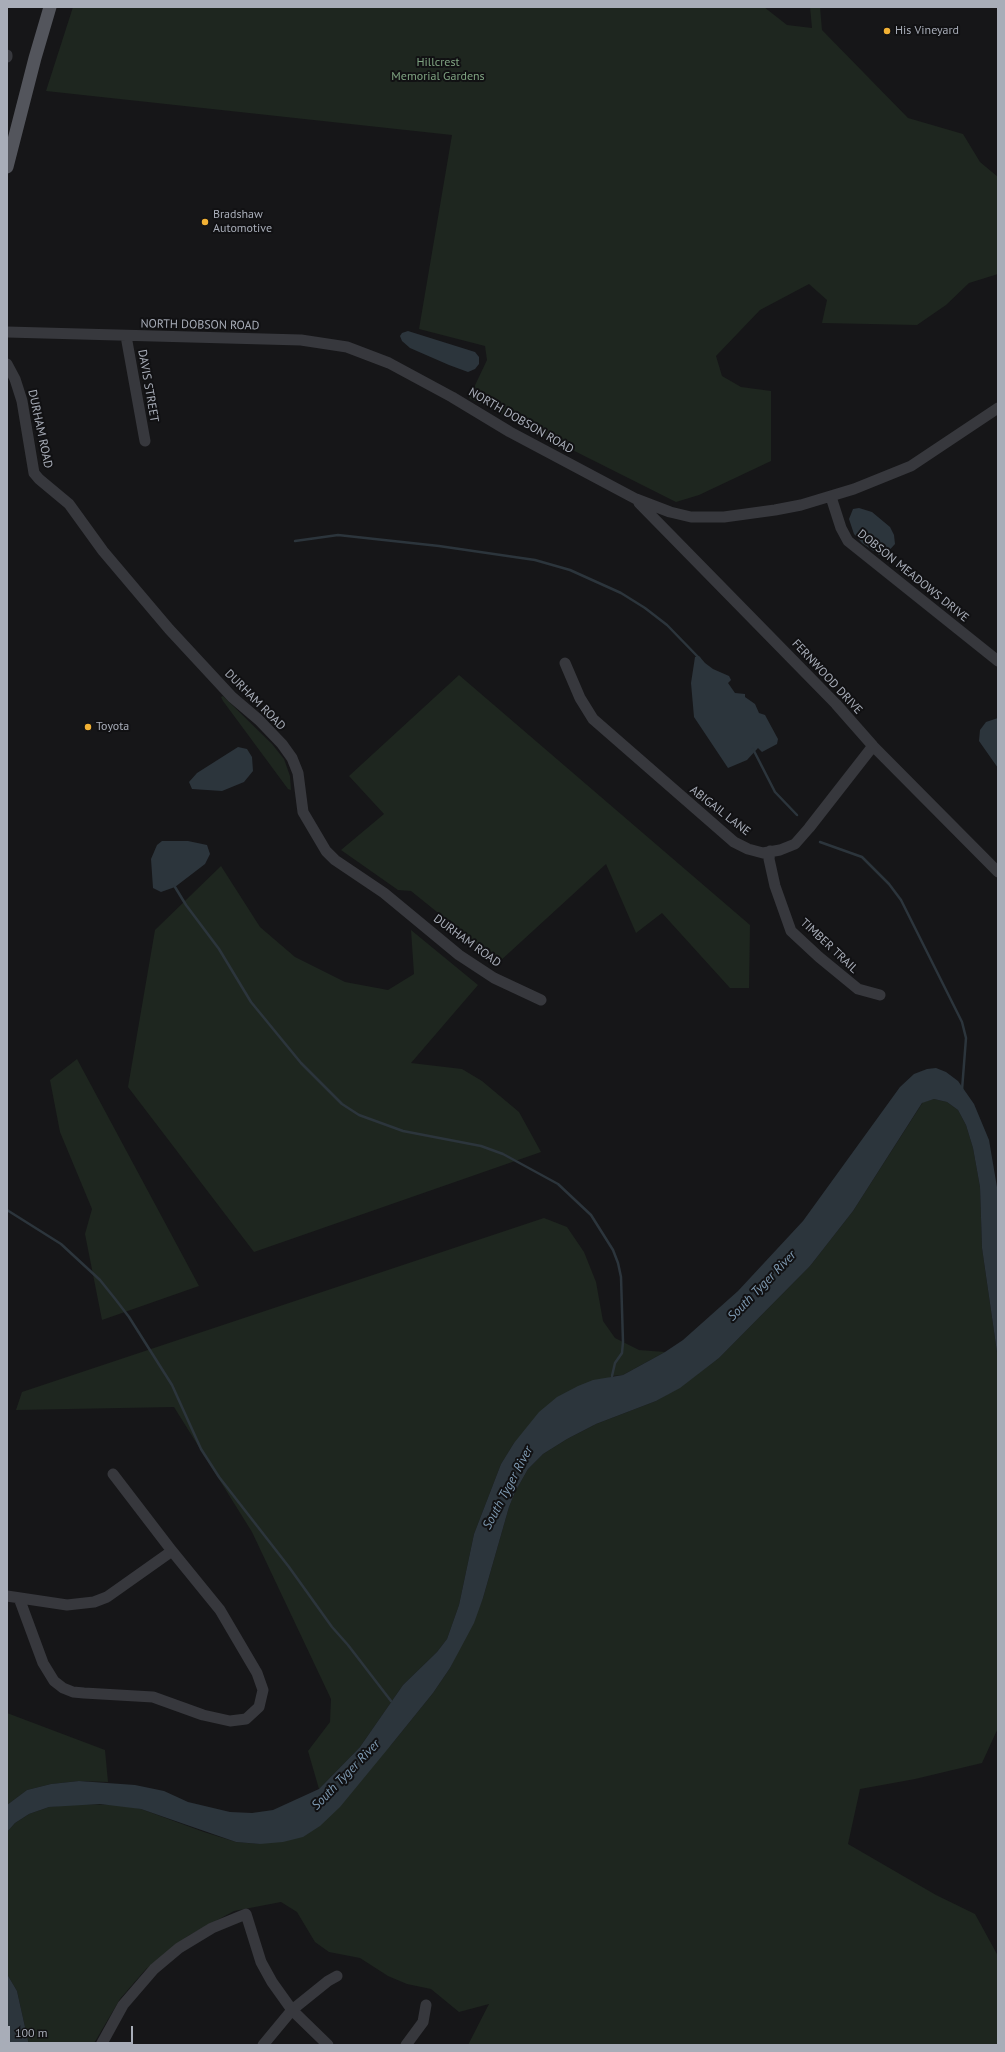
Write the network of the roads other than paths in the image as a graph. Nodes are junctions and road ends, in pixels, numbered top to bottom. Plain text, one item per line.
1 (50, 7) edge
2 (7, 167) edge
3 (7, 332) edge
4 (126, 336) junction
5 (7, 364) edge
6 (998, 408) edge
7 (145, 441) dead end
8 (831, 497) junction
9 (636, 499) junction
10 (998, 661) edge
11 (564, 663) dead end
12 (873, 746) junction
13 (770, 851) junction
14 (998, 872) edge
15 (880, 995) dead end
16 (541, 1000) dead end
17 (113, 1474) dead end
18 (172, 1551) junction
19 (7, 1596) edge
20 (20, 1598) junction
21 (337, 1976) dead end
22 (426, 2005) dead end
23 (292, 2010) junction
24 (101, 2045) edge
25 (263, 2045) edge
26 (328, 2045) edge
27 (406, 2045) edge

1 - 2 main road
3 - 4 street, NORTH DOBSON ROAD
4 - 7 street, DAVIS STREET
4 - 9 street, NORTH DOBSON ROAD
5 - 16 street, DURHAM ROAD
6 - 8 street, NORTH DOBSON ROAD
8 - 9 street, NORTH DOBSON ROAD
8 - 10 street, DOBSON MEADOWS DRIVE
9 - 12 street, FERNWOOD DRIVE
11 - 13 street, ABIGAIL LANE
12 - 13 street, ABIGAIL LANE
12 - 14 street, FERNWOOD DRIVE
13 - 15 street, TIMBER TRAIL
17 - 18 street
18 - 20 street
18 - 20 street
19 - 20 street
21 - 23 street
22 - 27 street
23 - 24 street
23 - 25 street
23 - 26 street

